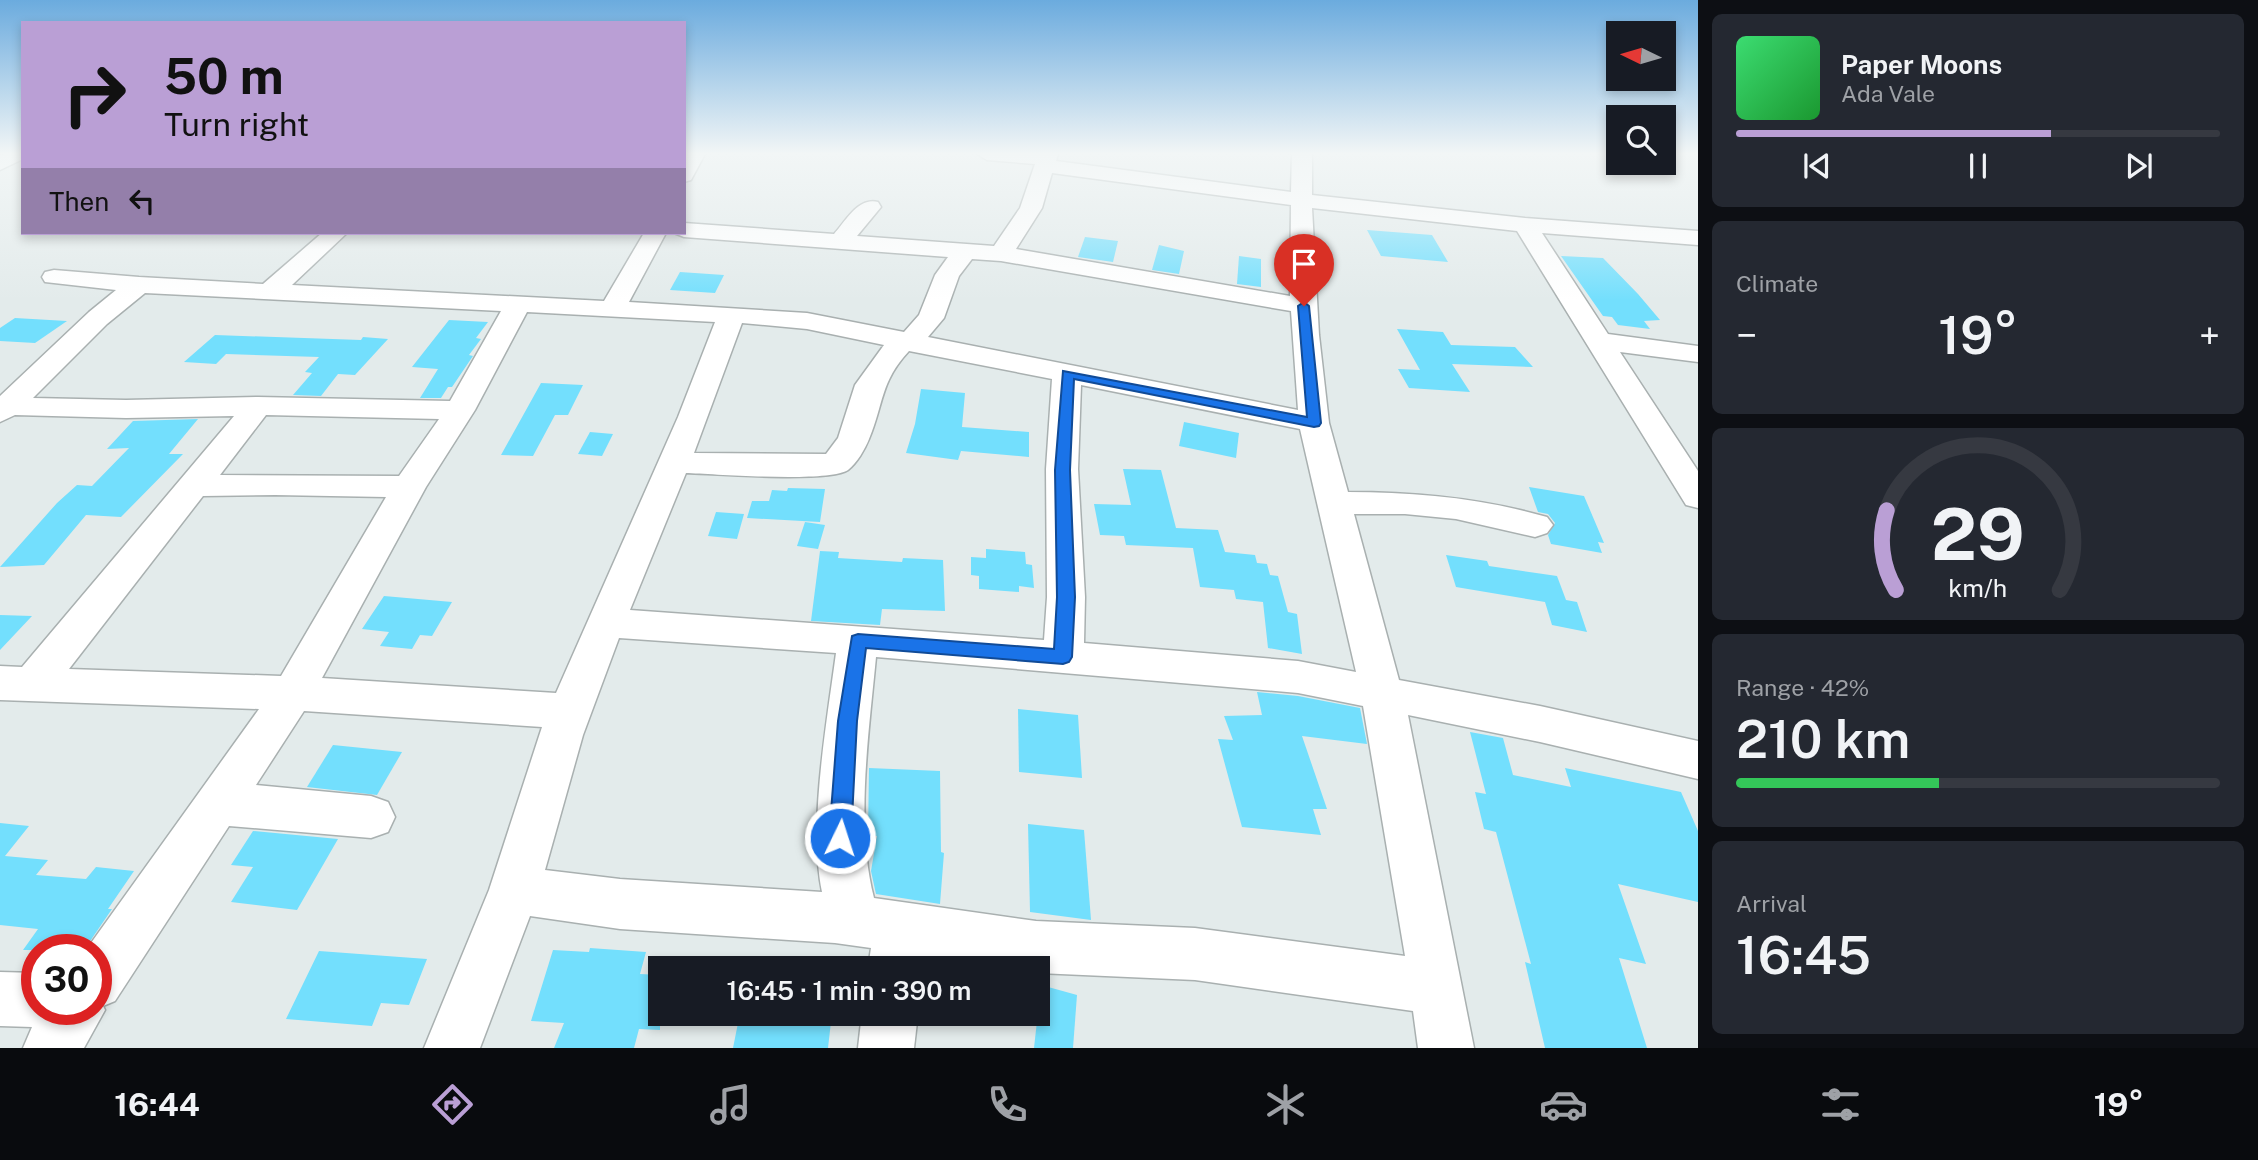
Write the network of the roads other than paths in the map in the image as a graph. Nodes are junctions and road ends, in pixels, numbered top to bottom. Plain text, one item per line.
1 (1033, 203) edge
2 (1301, 203) edge
3 (1327, 203) edge
4 (870, 207) dead end
5 (1525, 225) junction
6 (686, 230) edge
7 (334, 235) edge
8 (654, 235) edge
9 (1698, 238) edge
10 (839, 243) junction
11 (966, 250) junction
12 (1001, 254) junction
13 (54, 277) dead end
14 (139, 285) junction
15 (270, 290) junction
16 (518, 305) junction
17 (1304, 306) junction
18 (612, 309) junction
19 (731, 316) junction
20 (1600, 341) junction
21 (906, 342) junction
22 (1698, 354) edge
23 (1067, 374) junction
24 (258, 406) junction
25 (4, 409) edge
26 (460, 410) junction
27 (1314, 423) junction
28 (677, 463) junction
29 (194, 486) junction
30 (409, 487) junction
31 (1698, 497) edge
32 (1335, 503) junction
33 (1535, 525) dead end
34 (607, 623) junction
35 (858, 641) junction
36 (1063, 657) junction
37 (16, 684) edge
38 (293, 693) junction
39 (1382, 693) junction
40 (570, 711) junction
41 (1698, 760) edge
42 (216, 805) junction
43 (371, 817) dead end
44 (514, 890) junction
45 (883, 939) edge
46 (112, 958) edge
47 (1437, 987) junction
48 (0, 999) edge
49 (21, 1000) edge
50 (67, 1025) edge
51 (889, 1026) edge
52 (51, 1048) edge
53 (452, 1048) edge
54 (886, 1048) edge
55 (1446, 1048) edge

1 - 12 street
2 - 17 street
3 - 5 street
4 - 10 street
5 - 9 street
5 - 20 street
6 - 10 street
7 - 15 street
8 - 18 street
10 - 11 street
11 - 12 street
11 - 21 street
12 - 17 street
13 - 14 street
14 - 15 street
14 - 25 street
15 - 16 street
16 - 18 street
16 - 26 street
17 - 27 street
18 - 19 street
19 - 21 street
19 - 28 street
20 - 22 street
20 - 31 street
21 - 23 street
21 - 28 street
23 - 27 street
23 - 36 street
24 - 25 street
24 - 26 street
24 - 29 street
26 - 30 street
27 - 32 street
28 - 34 street
29 - 30 street
29 - 37 street
30 - 38 street
32 - 33 street
32 - 39 street
34 - 35 street
34 - 40 street
35 - 36 street
35 - 45 street
36 - 39 street
37 - 38 street
38 - 40 street
38 - 42 street
39 - 41 street
39 - 47 street
40 - 44 street
42 - 43 street
42 - 46 street
44 - 45 street
44 - 53 street
45 - 47 street
47 - 55 street
48 - 49 street
50 - 52 street
51 - 54 street

